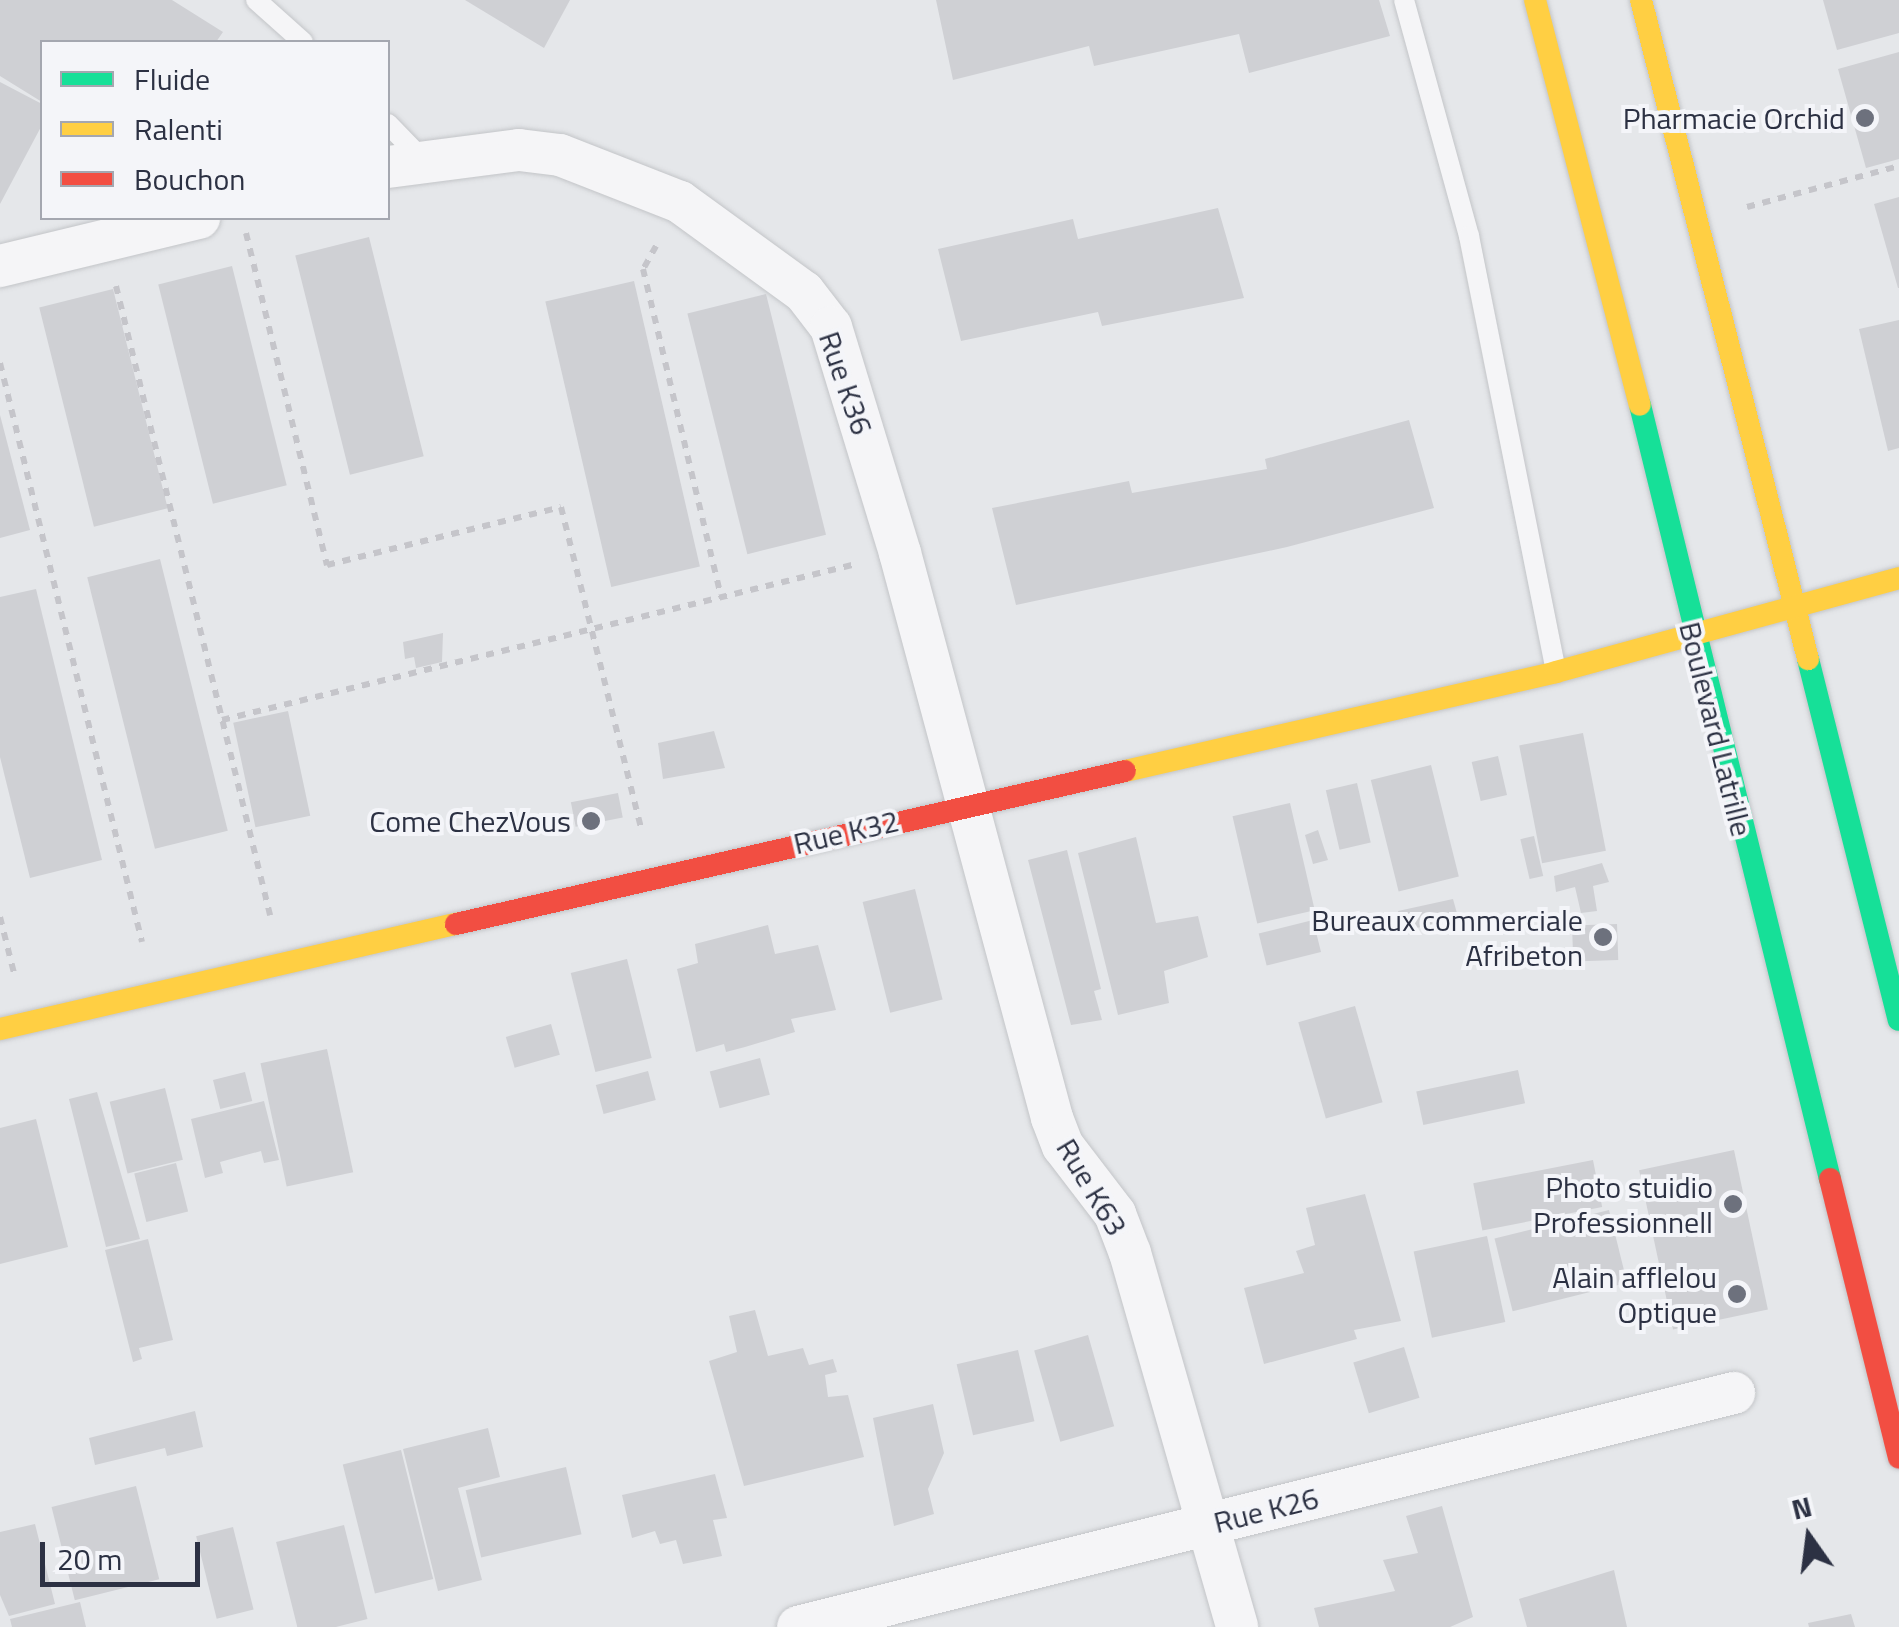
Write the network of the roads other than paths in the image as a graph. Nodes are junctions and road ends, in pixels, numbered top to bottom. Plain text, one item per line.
1 (256, 0) edge
2 (1404, 0) edge
3 (1535, 0) edge
4 (1641, 0) edge
5 (301, 40) edge
6 (390, 129) edge
7 (404, 162) edge
8 (190, 220) edge
9 (0, 266) edge
10 (1899, 578) edge
11 (1796, 605) junction
12 (1692, 636) junction
13 (1556, 672) junction
14 (964, 805) junction
15 (1899, 1020) edge
16 (0, 1029) edge
17 (1734, 1393) dead end
18 (1899, 1458) edge
19 (1210, 1524) junction
20 (798, 1627) edge
21 (1237, 1627) edge

1 - 5 lane
2 - 13 lane
3 - 12 main road, Boulevard Latrille
4 - 11 main road
6 - 7 lane
7 - 14 street, Rue K36
8 - 9 street
10 - 11 main road, Rue K32
11 - 12 main road, Rue K32
11 - 15 main road
12 - 13 main road, Rue K32
12 - 18 main road, Boulevard Latrille
13 - 14 main road, Rue K32
14 - 16 main road, Rue K32
14 - 19 street, Rue K63
17 - 19 street, Rue K26
19 - 20 street, Rue K26
19 - 21 street, Rue K63

